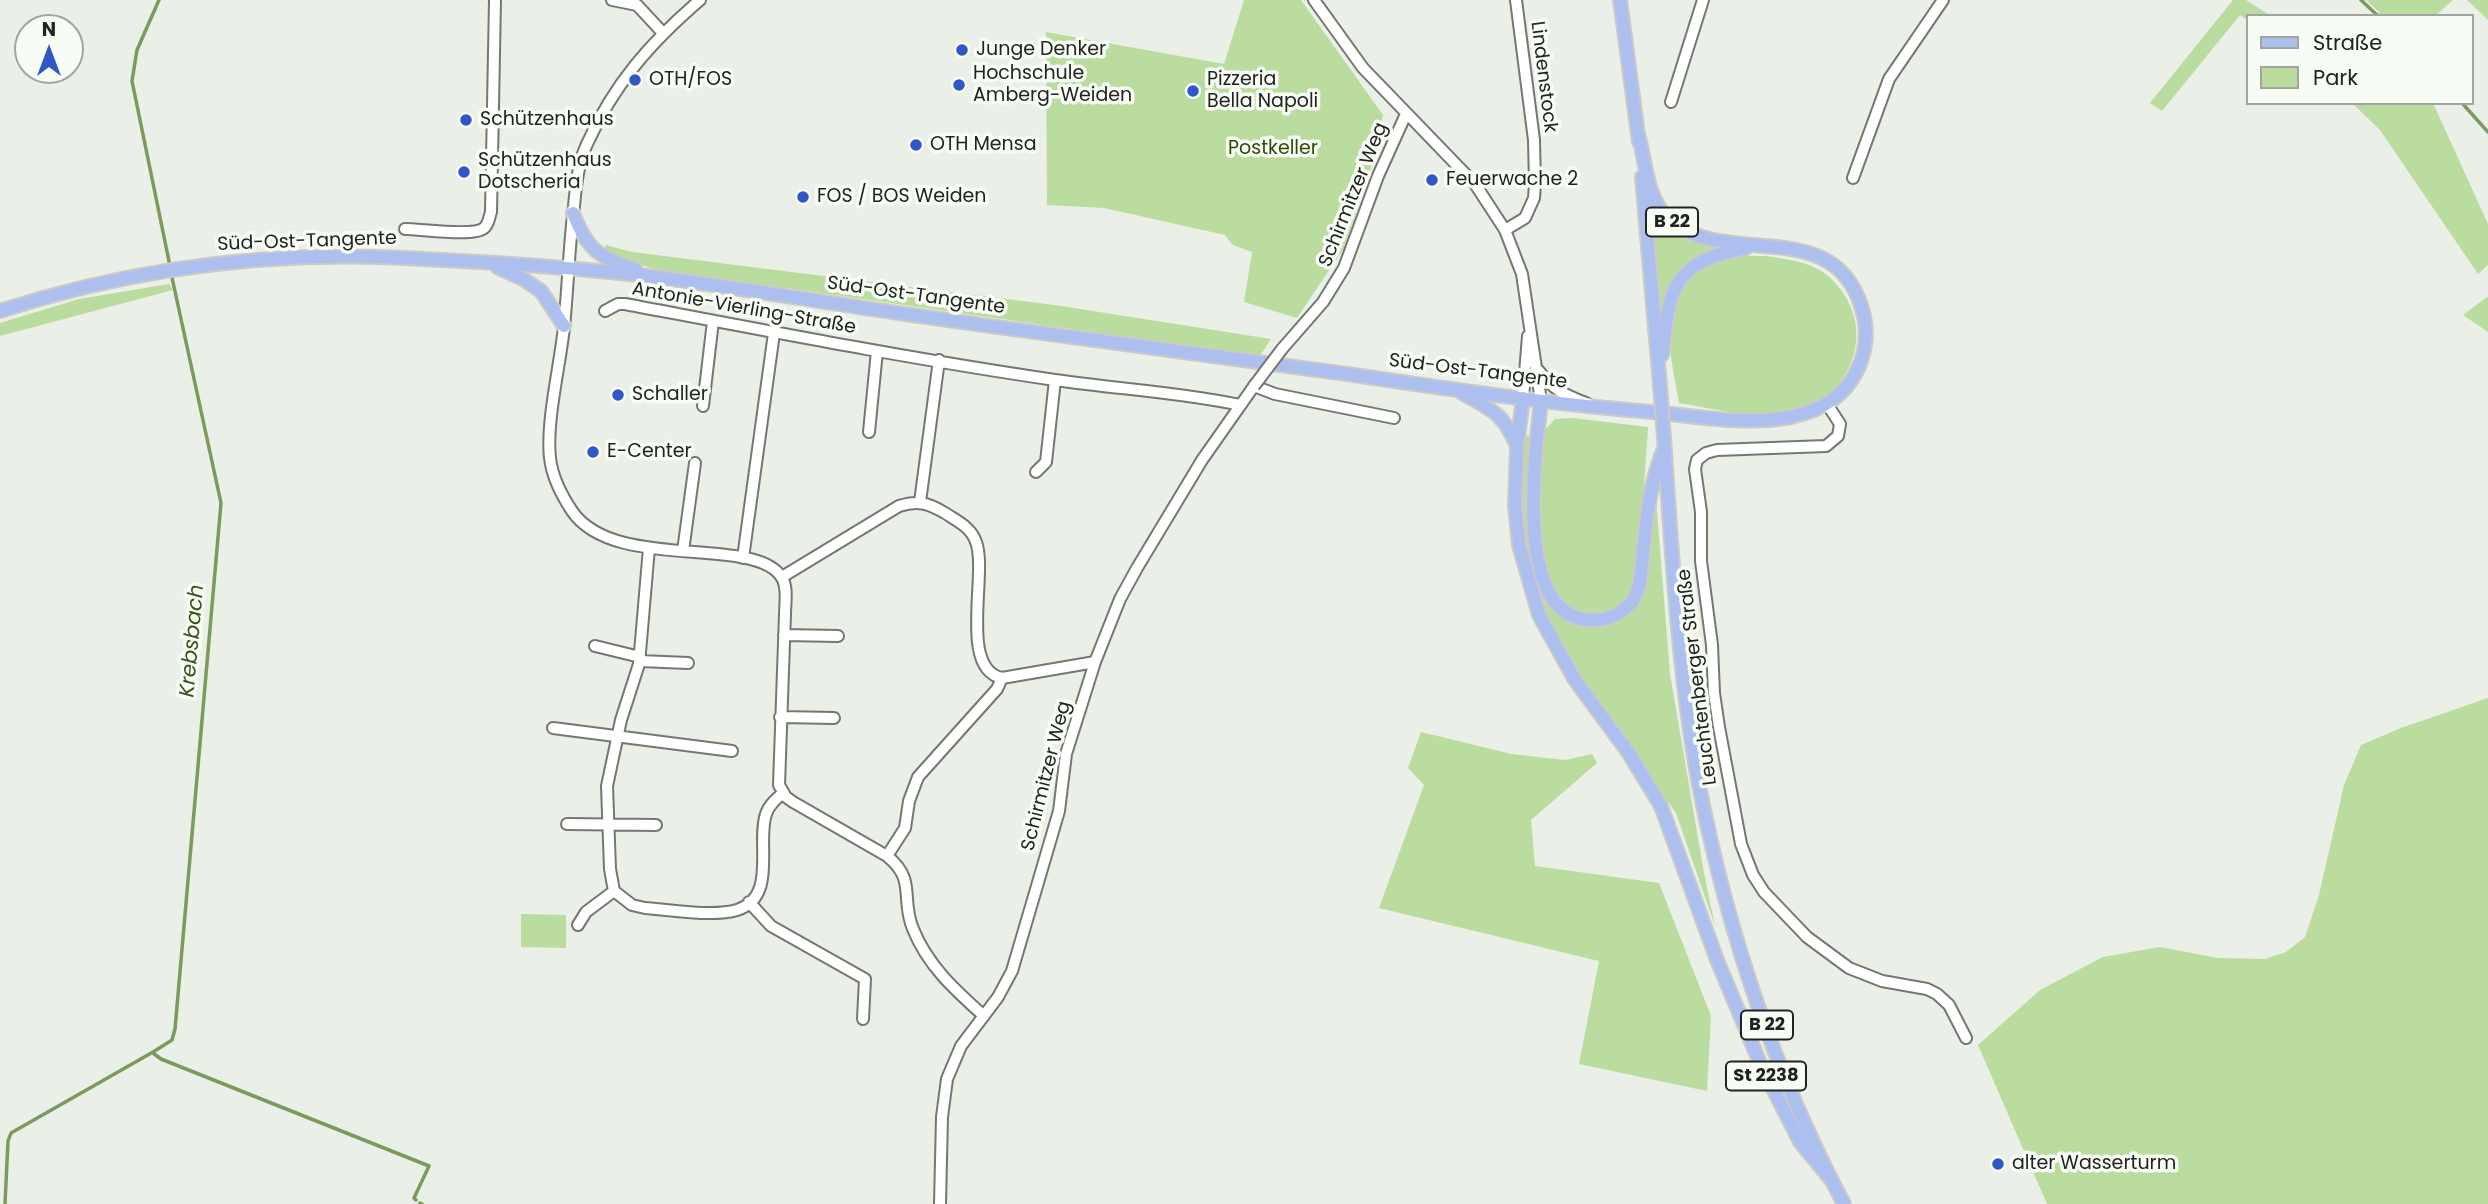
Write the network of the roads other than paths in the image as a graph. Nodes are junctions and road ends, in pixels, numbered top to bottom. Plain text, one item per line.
1 (495, 0) edge
2 (611, 0) edge
3 (700, 0) edge
4 (1314, 0) edge
5 (1516, 0) edge
6 (1620, 0) edge
7 (1703, 0) edge
8 (1943, 0) edge
9 (663, 33) junction
10 (1671, 102) dead end
11 (1406, 114) junction
12 (1638, 134) junction
13 (1853, 178) dead end
14 (573, 213) junction
15 (405, 229) dead end
16 (1505, 230) junction
17 (1764, 245) junction
18 (487, 263) junction
19 (568, 269) junction
20 (656, 277) junction
21 (1529, 308) junction
22 (0, 311) edge
23 (605, 311) dead end
24 (713, 321) junction
25 (564, 326) junction
26 (774, 333) junction
27 (877, 351) junction
28 (939, 360) junction
29 (1537, 367) junction
30 (1659, 369) junction
31 (1055, 380) junction
32 (1254, 386) junction
33 (1455, 389) junction
34 (1523, 398) junction
35 (1541, 401) junction
36 (1827, 404) junction
37 (1240, 405) junction
38 (703, 406) dead end
39 (1594, 406) junction
40 (1394, 418) dead end
41 (869, 432) dead end
42 (1664, 443) junction
43 (1517, 446) junction
44 (695, 463) dead end
45 (1036, 472) dead end
46 (920, 502) junction
47 (649, 548) junction
48 (683, 551) junction
49 (743, 558) junction
50 (782, 577) junction
51 (784, 635) junction
52 (838, 636) dead end
53 (596, 646) dead end
54 (640, 659) junction
55 (1095, 662) junction
56 (688, 663) dead end
57 (1002, 678) junction
58 (780, 717) junction
59 (834, 718) dead end
60 (553, 727) dead end
61 (617, 736) junction
62 (732, 751) dead end
63 (783, 793) junction
64 (567, 824) dead end
65 (608, 824) junction
66 (656, 825) dead end
67 (887, 856) junction
68 (614, 891) junction
69 (750, 902) junction
70 (578, 925) dead end
71 (984, 1016) junction
72 (863, 1019) dead end
73 (1966, 1038) dead end
74 (1832, 1181) junction
75 (940, 1200) edge
76 (1844, 1204) edge

1 - 15 street
2 - 9 street
3 - 9 street
4 - 11 street
5 - 16 street, Lindenstock
6 - 12 main road, B 22
7 - 10 street
8 - 13 street
9 - 14 street
11 - 16 street
11 - 32 street, Schirmitzer Weg, bridge
12 - 17 main road, B 22
12 - 30 main road, B 22
14 - 19 street
14 - 20 main road
16 - 21 street
17 - 30 main road, B 22
17 - 36 main road, B 22
18 - 19 main road, Süd-Ost-Tangente
18 - 22 main road, Süd-Ost-Tangente
18 - 25 main road
19 - 20 main road, Süd-Ost-Tangente
19 - 25 street
20 - 33 main road, Süd-Ost-Tangente
21 - 29 street
21 - 34 street
23 - 24 street, Antonie-Vierling-Straße
24 - 26 street, Antonie-Vierling-Straße
24 - 38 street
25 - 47 street
26 - 27 street, Antonie-Vierling-Straße
26 - 49 street
27 - 28 street, Antonie-Vierling-Straße
27 - 41 street, Antonie-Vierling-Straße
28 - 31 street, Antonie-Vierling-Straße
28 - 46 street
29 - 35 street
29 - 39 street
30 - 42 main road, B 22, bridge
31 - 37 street, Antonie-Vierling-Straße
31 - 45 street
32 - 37 street, Schirmitzer Weg
32 - 40 street
33 - 34 main road, Süd-Ost-Tangente
33 - 43 main road
34 - 35 main road, Süd-Ost-Tangente
34 - 43 main road
35 - 39 main road, Süd-Ost-Tangente
35 - 42 main road
36 - 39 main road, Süd-Ost-Tangente
36 - 73 street, Leuchtenberger Straße
37 - 55 street, Schirmitzer Weg
42 - 74 main road, B 22
43 - 74 main road, St 2238
44 - 48 street
46 - 50 street
46 - 57 street
47 - 48 street
47 - 54 street
48 - 49 street
49 - 50 street
50 - 51 street
51 - 52 street
51 - 58 street
53 - 54 street
54 - 56 street
54 - 61 street
55 - 57 street
55 - 71 street, Schirmitzer Weg
57 - 67 street
58 - 59 street
58 - 63 street
60 - 61 street
61 - 62 street
61 - 65 street
63 - 67 street
63 - 69 street
64 - 65 street
65 - 66 street
65 - 68 street
67 - 71 street
68 - 69 street
68 - 70 street
69 - 72 street
71 - 75 street, Schirmitzer Weg
74 - 76 main road, B 22

